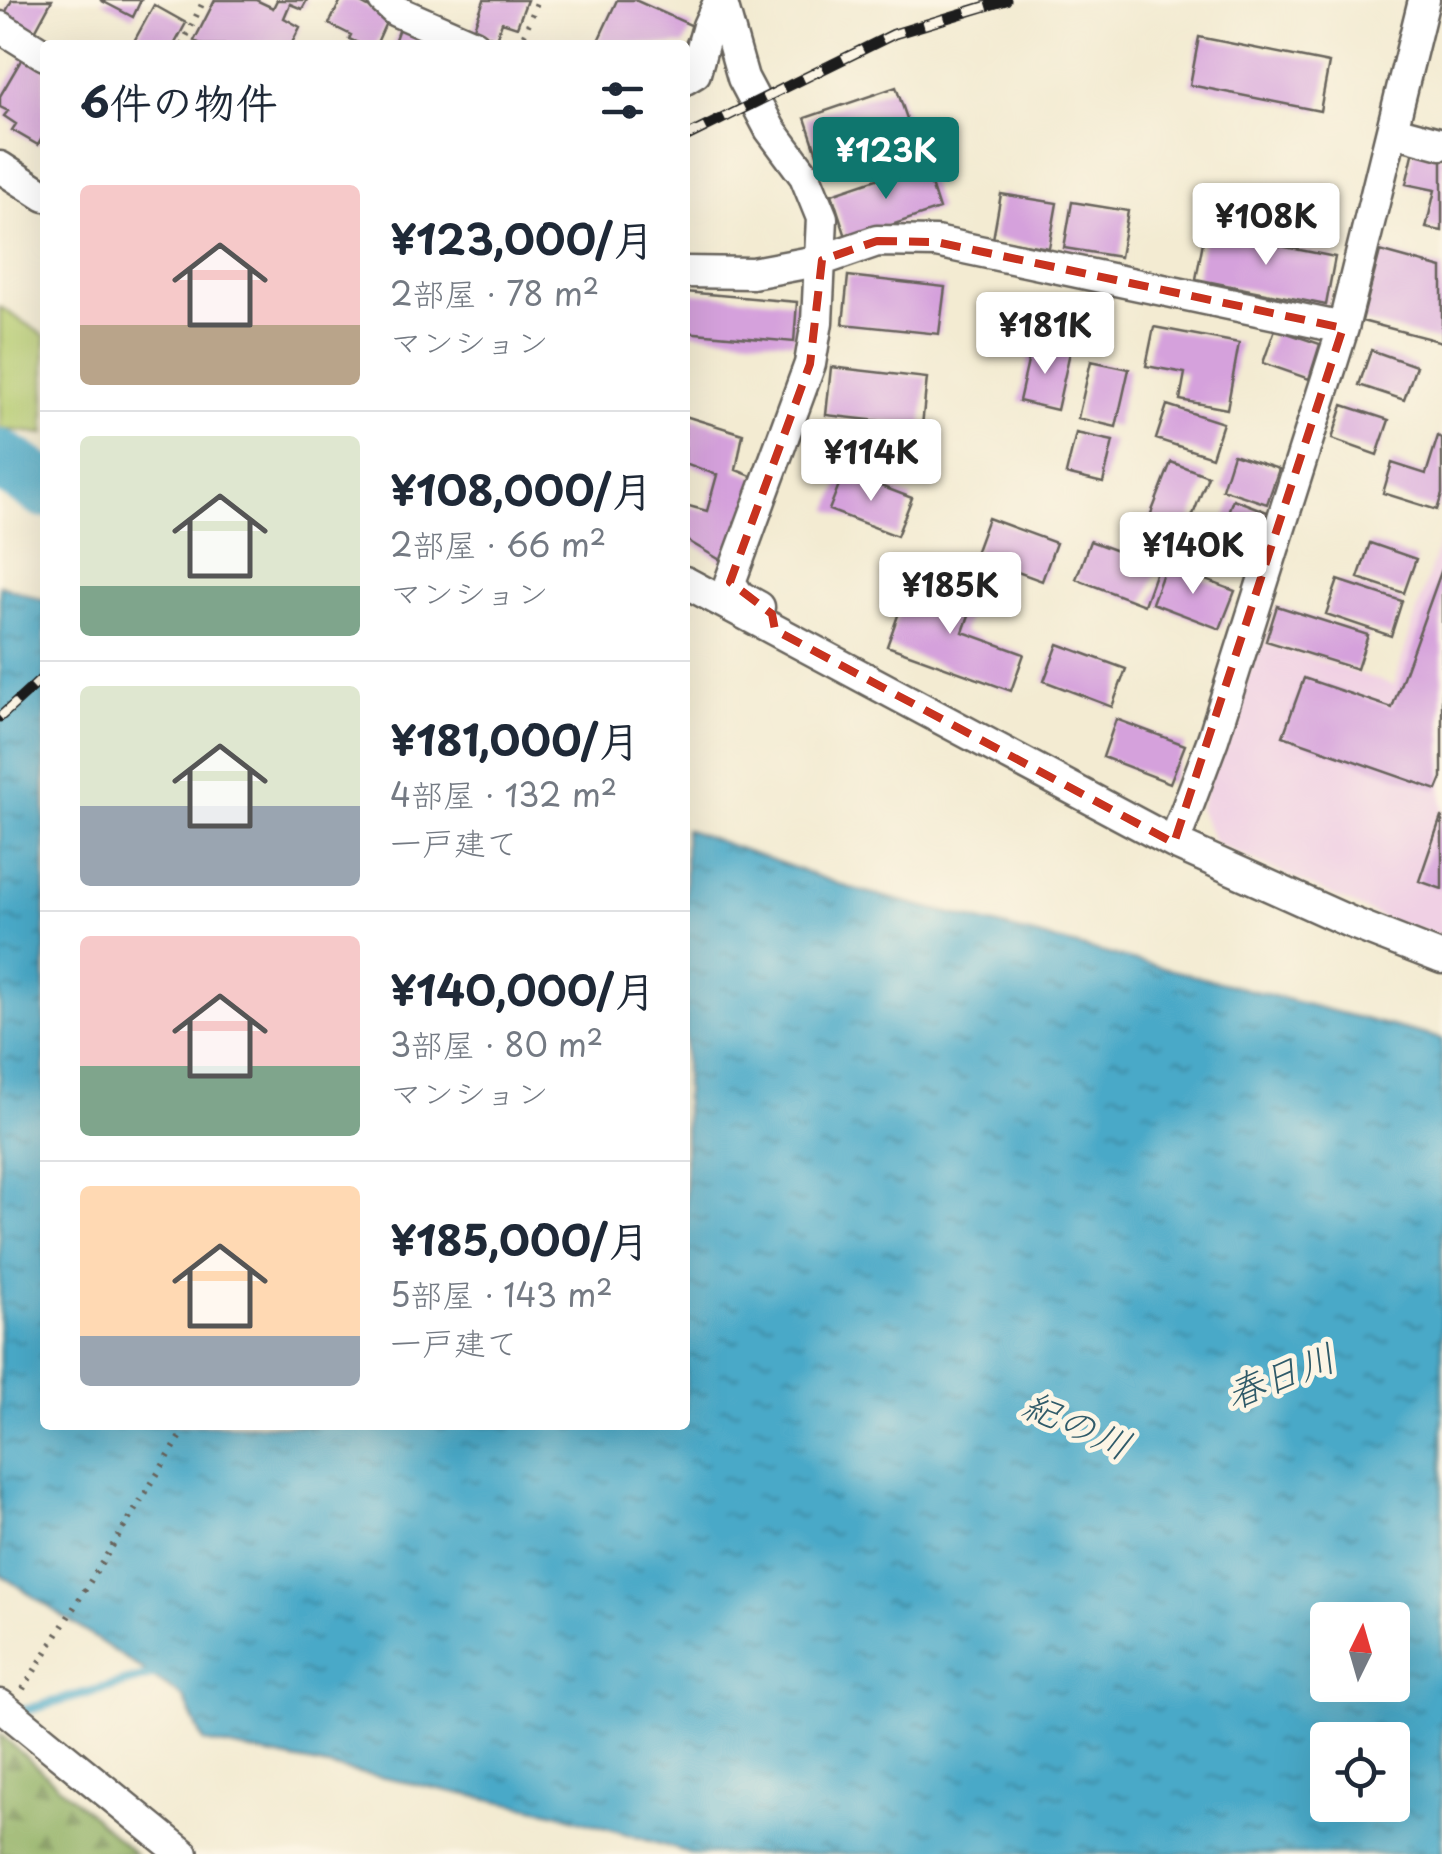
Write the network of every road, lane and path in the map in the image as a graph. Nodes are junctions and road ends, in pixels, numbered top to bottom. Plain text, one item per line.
1 (204, 0) edge
2 (384, 0) edge
3 (538, 0) edge
4 (720, 0) edge
5 (1424, 0) edge
6 (0, 27) edge
7 (184, 40) edge
8 (463, 40) edge
9 (522, 40) edge
10 (40, 51) edge
11 (690, 76) edge
12 (1394, 131) junction
13 (1442, 144) edge
14 (0, 167) edge
15 (40, 193) edge
16 (822, 260) junction
17 (690, 272) edge
18 (1343, 328) junction
19 (690, 585) edge
20 (776, 630) junction
21 (1174, 843) junction
22 (1442, 958) edge
23 (185, 1430) edge
24 (4, 1708) edge
25 (184, 1854) edge

1 - 7 path
2 - 8 street
3 - 9 path
4 - 11 street
4 - 16 street
5 - 12 street
6 - 10 street
12 - 13 street
12 - 18 street
14 - 15 street
16 - 17 street
16 - 18 street
16 - 20 street
18 - 21 street
19 - 20 street
20 - 21 street
21 - 22 street
23 - 24 path
24 - 25 street

